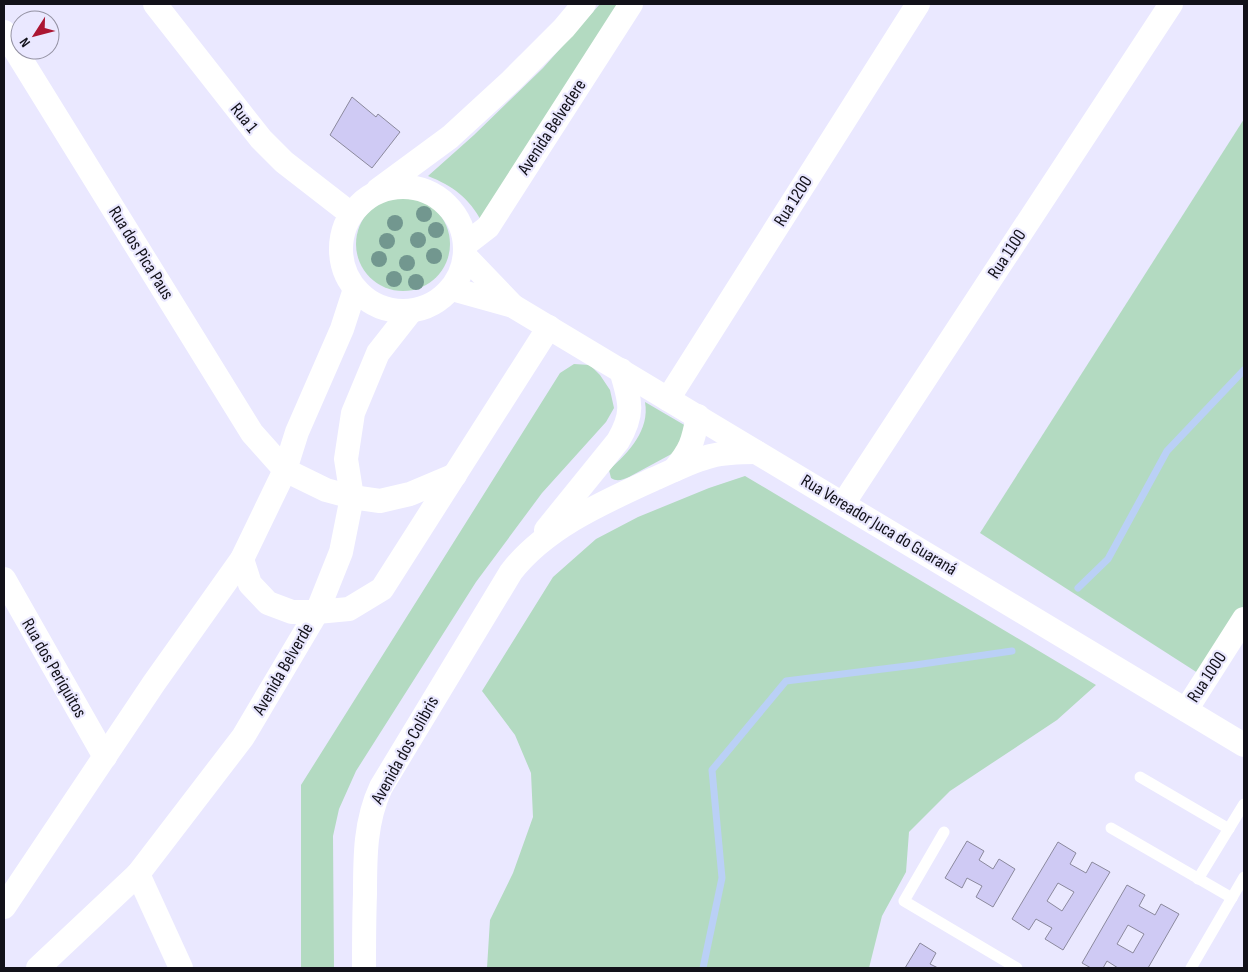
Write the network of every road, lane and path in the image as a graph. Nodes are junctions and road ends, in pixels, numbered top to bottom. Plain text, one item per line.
1 (155, 4) edge
2 (584, 4) edge
3 (631, 4) edge
4 (918, 4) edge
5 (1171, 4) edge
6 (4, 32) edge
7 (371, 195) junction
8 (351, 214) junction
9 (465, 250) junction
10 (356, 289) junction
11 (452, 289) junction
12 (513, 306) junction
13 (411, 311) junction
14 (549, 327) junction
15 (621, 370) junction
16 (668, 399) junction
17 (698, 416) junction
18 (756, 452) junction
19 (284, 470) junction
20 (674, 470) junction
21 (455, 475) junction
22 (352, 497) junction
23 (844, 504) junction
24 (524, 557) junction
25 (242, 560) junction
26 (4, 579) edge
27 (317, 612) junction
28 (1244, 619) edge
29 (1186, 710) junction
30 (1244, 745) edge
31 (105, 757) junction
32 (1140, 777) dead end
33 (1244, 804) edge
34 (1111, 828) dead end
35 (1229, 829) junction
36 (944, 832) dead end
37 (138, 874) junction
38 (1244, 877) edge
39 (1198, 879) junction
40 (1232, 898) junction
41 (4, 907) edge
42 (38, 968) edge
43 (180, 968) edge
44 (364, 968) edge
45 (1018, 968) edge
46 (1190, 968) edge

1 - 8 street, Rua 1
2 - 7 street
3 - 9 street, Avenida Belvedere
4 - 16 street, Rua 1200
5 - 23 street, Rua 1100
6 - 19 street, Rua dos Pica Paus
7 - 8 street
7 - 9 street
8 - 10 street
9 - 11 street
9 - 12 street, Rua Vereador Juca do Guaraná
10 - 13 street
10 - 19 street
11 - 12 street, Rua Vereador Juca do Guaraná
11 - 13 street
12 - 14 street, Rua Vereador Juca do Guaraná
13 - 22 street, Avenida Belverde
14 - 15 street, Rua Vereador Juca do Guaraná
14 - 21 street
15 - 16 street, Rua Vereador Juca do Guaraná
15 - 24 street, Avenida dos Colibris
16 - 17 street, Rua Vereador Juca do Guaraná
17 - 18 street, Rua Vereador Juca do Guaraná
17 - 20 street, Avenida dos Colibris
18 - 20 street, Avenida dos Colibris
18 - 23 street, Rua Vereador Juca do Guaraná
19 - 22 street
19 - 25 street
20 - 24 street, Avenida dos Colibris
21 - 22 street
21 - 27 street
22 - 27 street, Avenida Belverde
23 - 29 street, Rua Vereador Juca do Guaraná
24 - 44 street, Avenida dos Colibris
25 - 27 street
25 - 31 street
26 - 31 street, Rua dos Periquitos
27 - 37 street, Avenida Belverde
28 - 29 street, Rua 1000
29 - 30 street, Rua Vereador Juca do Guaraná
31 - 41 street
32 - 35 lane
33 - 35 lane
34 - 39 lane
35 - 39 lane
36 - 45 lane
37 - 42 street, Avenida Belverde
37 - 43 street
38 - 40 lane
39 - 40 lane
40 - 46 lane

